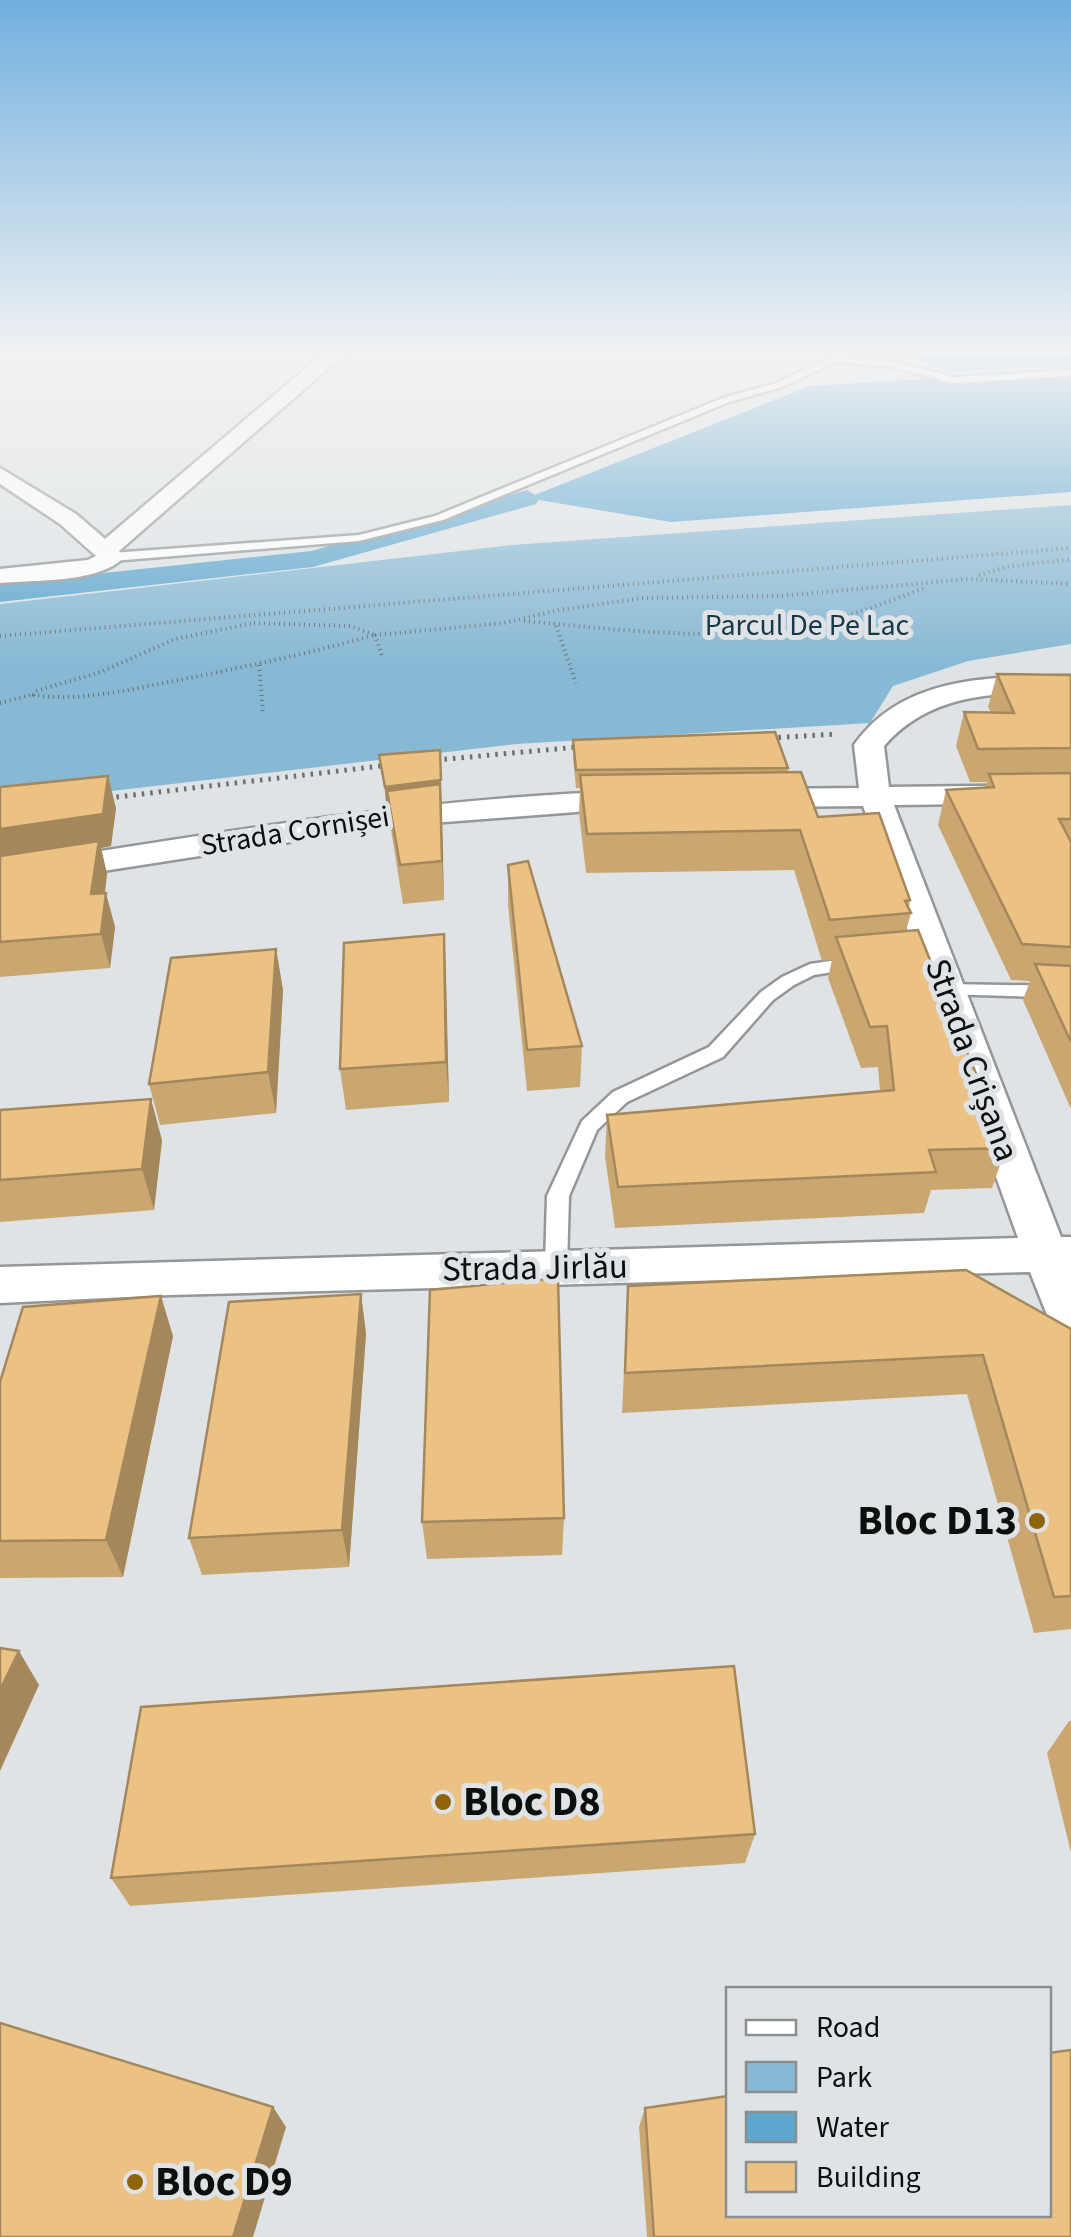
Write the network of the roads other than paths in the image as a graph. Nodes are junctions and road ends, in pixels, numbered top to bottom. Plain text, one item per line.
1 (216, 455) edge
2 (591, 455) edge
3 (0, 474) edge
4 (109, 554) junction
5 (0, 576) edge
6 (1071, 684) edge
7 (1071, 794) edge
8 (875, 797) junction
9 (737, 798) edge
10 (658, 799) edge
11 (0, 877) edge
12 (886, 962) edge
13 (933, 970) junction
14 (1071, 992) edge
15 (1058, 1255) edge
16 (556, 1268) junction
17 (2, 1288) edge
18 (1071, 1322) edge

1 - 4 street
2 - 4 lane
3 - 4 street
4 - 5 street
6 - 8 street, Strada Crișana
7 - 8 street
8 - 9 street
8 - 13 street, Strada Crișana
10 - 11 street, Strada Cornișei
12 - 16 lane
13 - 14 lane
13 - 15 street, Strada Crișana
15 - 16 street, Strada Jirlău
15 - 18 street, Strada Crișana
16 - 17 street, Strada Jirlău

